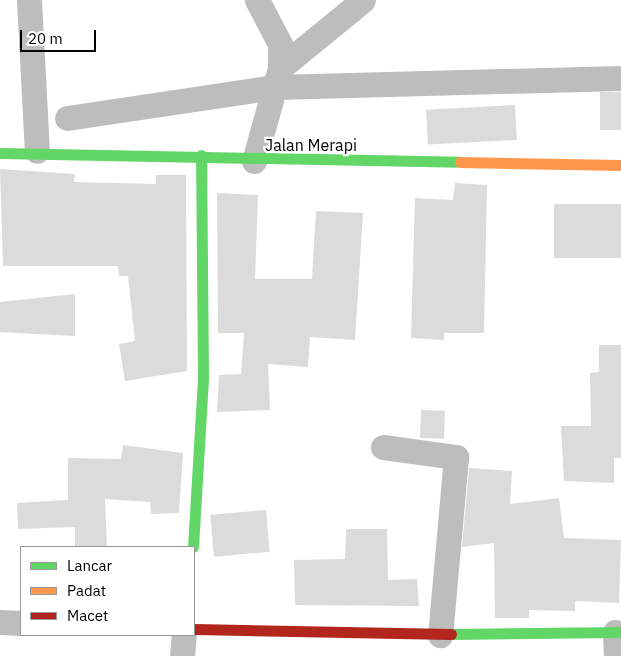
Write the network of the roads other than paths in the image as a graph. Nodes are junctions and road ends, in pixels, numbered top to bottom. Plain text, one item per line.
1 (29, 0) edge
2 (256, 0) edge
3 (363, 0) edge
4 (278, 77) junction
5 (621, 78) edge
6 (66, 118) dead end
7 (36, 151) junction
8 (0, 152) edge
9 (201, 156) junction
10 (254, 161) junction
11 (621, 165) edge
12 (383, 447) dead end
13 (194, 546) edge
14 (0, 622) edge
15 (20, 623) edge
16 (195, 629) edge
17 (440, 635) junction
18 (184, 636) edge
19 (617, 640) edge
20 (182, 656) edge

1 - 7 street
2 - 4 street
3 - 4 street
4 - 5 street
4 - 6 street
4 - 10 street
7 - 8 street, Jalan Merapi
7 - 9 street, Jalan Merapi
9 - 10 street, Jalan Merapi
9 - 13 street
10 - 11 street, Jalan Merapi
12 - 17 street
14 - 15 street
16 - 17 street
17 - 19 street
18 - 20 street

